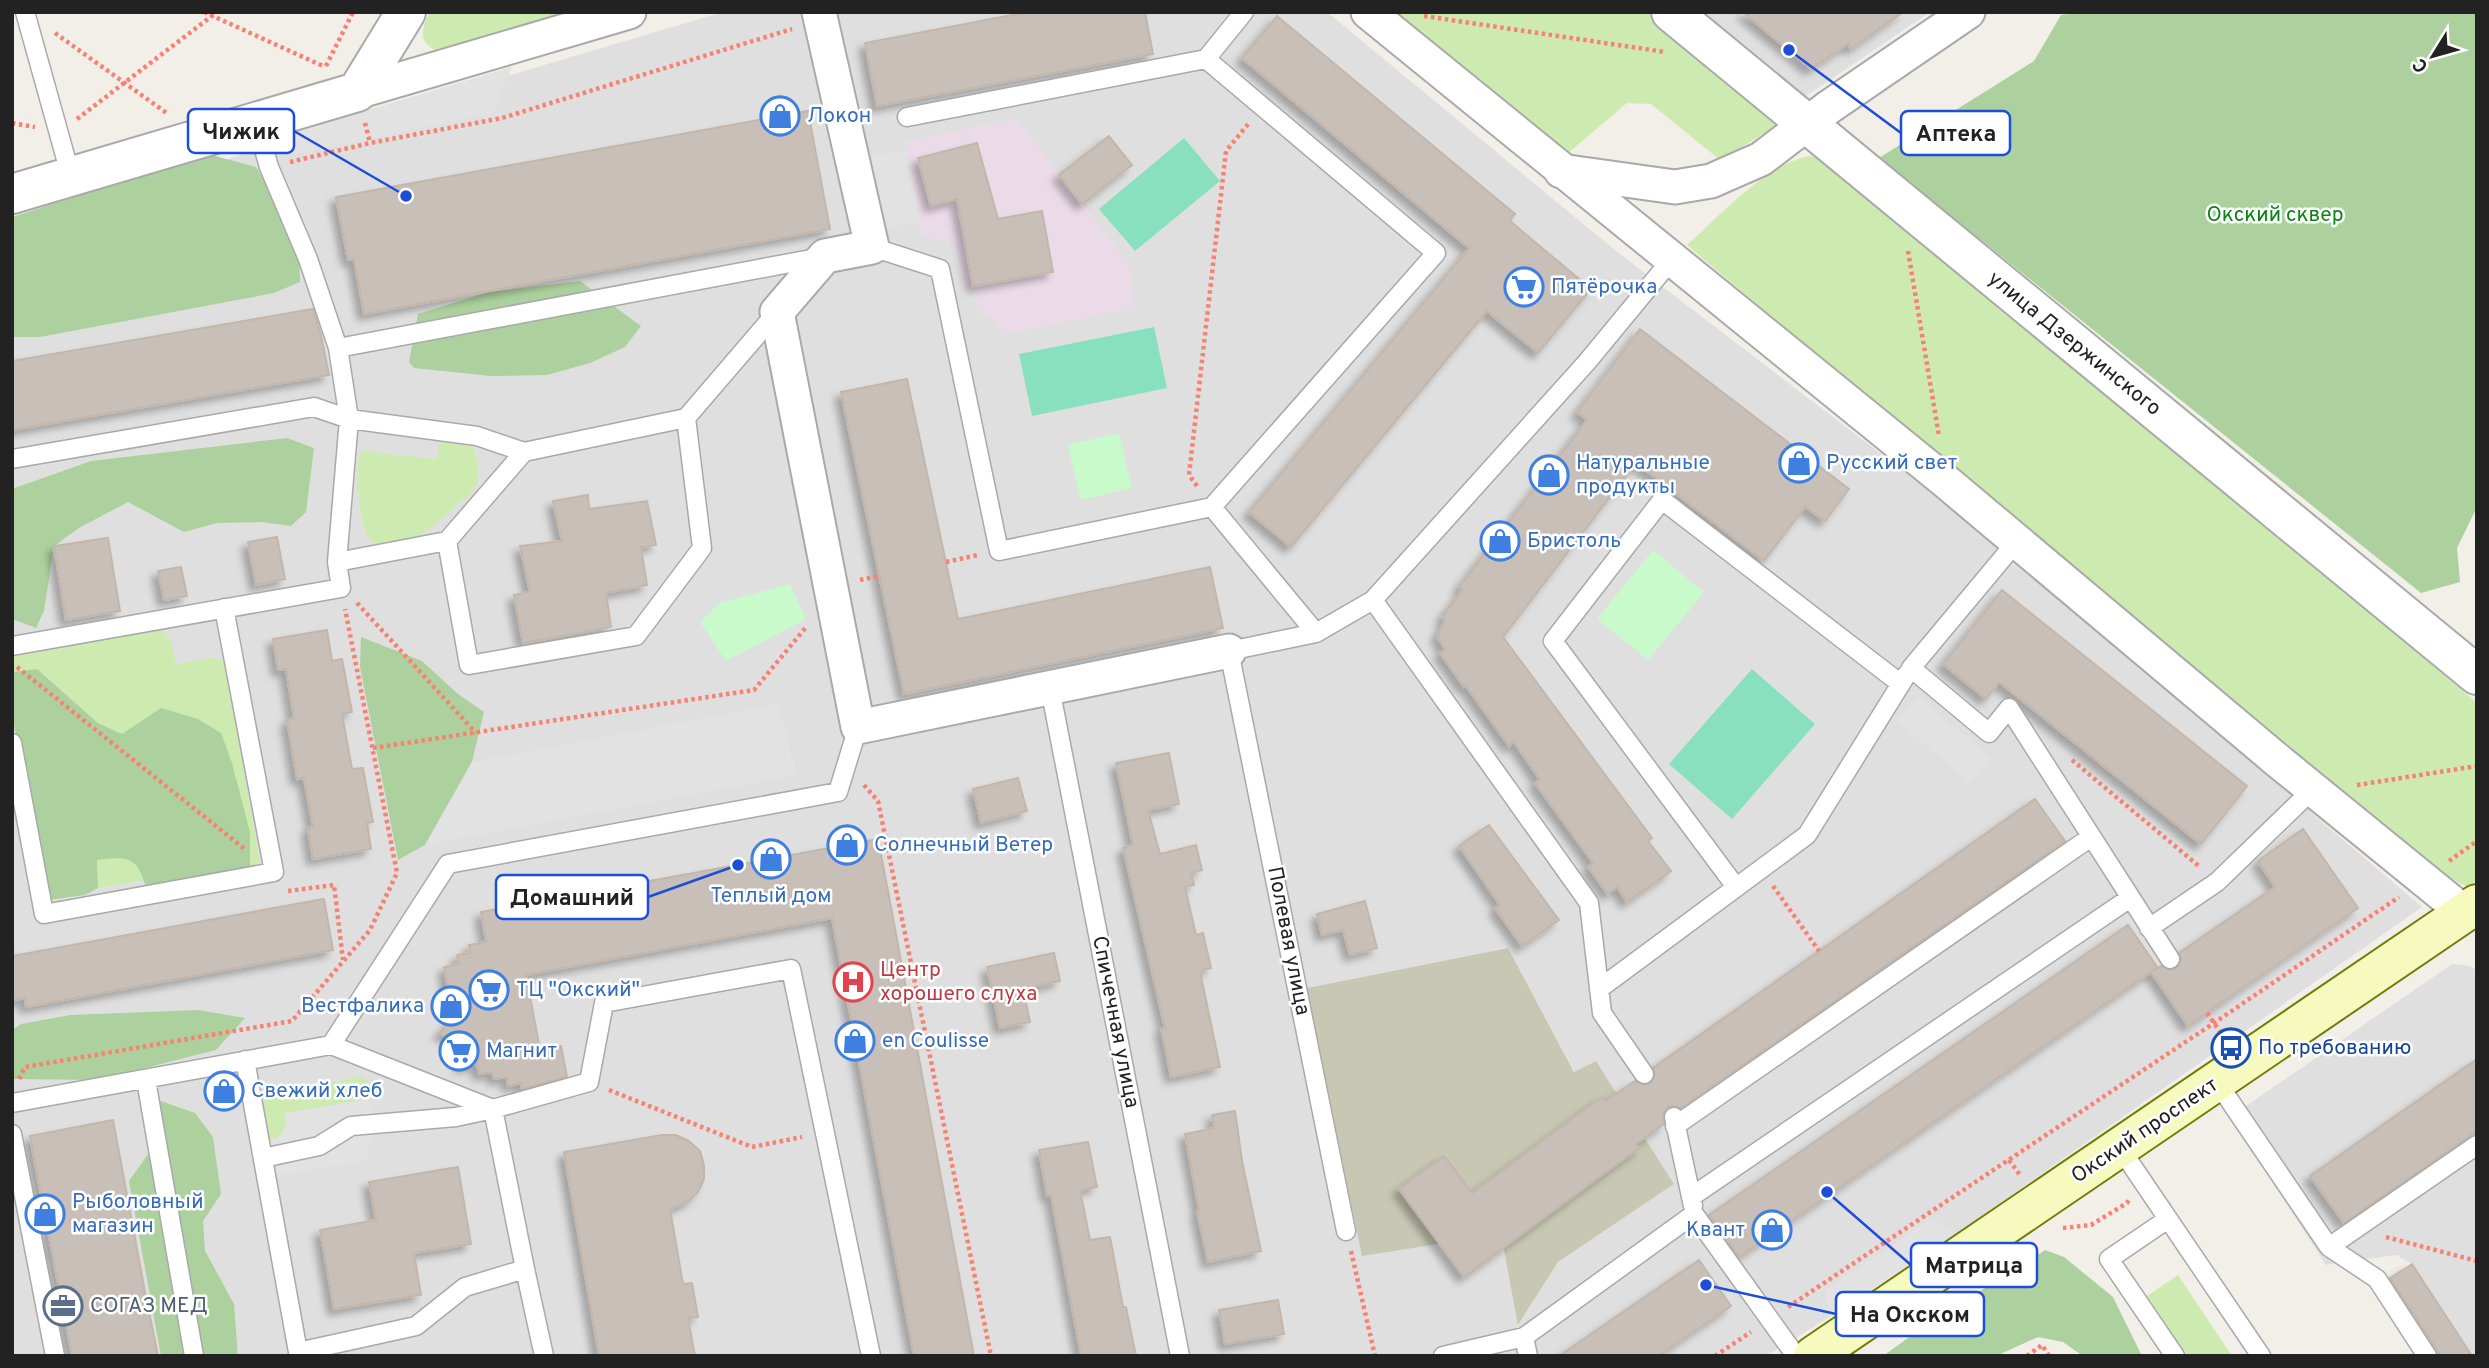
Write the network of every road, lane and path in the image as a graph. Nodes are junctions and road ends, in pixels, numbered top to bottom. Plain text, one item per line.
1 (25, 12) edge
2 (204, 12) edge
3 (353, 12) edge
4 (629, 12) edge
5 (1244, 12) edge
6 (1368, 12) edge
7 (1671, 12) edge
8 (1968, 12) edge
9 (215, 14) edge
10 (403, 14) edge
11 (1413, 14) dead end
12 (820, 16) edge
13 (48, 28) dead end
14 (1676, 53) dead end
15 (1206, 59) junction
16 (326, 67) junction
17 (124, 84) junction
18 (358, 92) junction
19 (1262, 106) junction
20 (907, 117) dead end
21 (256, 121) junction
22 (1806, 123) junction
23 (60, 132) junction
24 (203, 138) junction
25 (370, 143) junction
26 (269, 167) junction
27 (1561, 171) junction
28 (71, 177) junction
29 (12, 194) edge
30 (1899, 200) junction
31 (872, 247) junction
32 (825, 256) junction
33 (1672, 259) junction
34 (777, 312) junction
35 (338, 348) junction
36 (686, 418) junction
37 (349, 419) junction
38 (524, 452) junction
39 (12, 459) edge
40 (1944, 480) junction
41 (1212, 507) junction
42 (447, 541) junction
43 (2017, 541) junction
44 (999, 551) junction
45 (337, 562) junction
46 (946, 562) dead end
47 (343, 596) junction
48 (833, 596) junction
49 (1373, 600) junction
50 (224, 608) junction
51 (1316, 633) junction
52 (12, 646) edge
53 (1229, 651) junction
54 (12, 663) edge
55 (1911, 668) junction
56 (2477, 675) edge
57 (1901, 684) junction
58 (1049, 688) junction
59 (858, 727) junction
60 (476, 733) junction
61 (12, 743) edge
62 (373, 748) junction
63 (2061, 752) dead end
64 (846, 763) junction
65 (2477, 766) edge
66 (2348, 786) dead end
67 (2313, 789) junction
68 (2091, 836) junction
69 (1761, 869) junction
70 (274, 872) junction
71 (2217, 882) junction
72 (1736, 887) junction
73 (2130, 898) junction
74 (2397, 898) dead end
75 (2473, 913) edge
76 (2149, 928) junction
77 (1819, 951) dead end
78 (2170, 959) dead end
79 (344, 961) junction
80 (1600, 989) junction
81 (2207, 1013) dead end
82 (2214, 1023) junction
83 (2226, 1040) dead end
84 (331, 1045) junction
85 (245, 1060) junction
86 (1644, 1074) dead end
87 (146, 1080) junction
88 (589, 1082) junction
89 (2217, 1082) junction
90 (17, 1084) dead end
91 (12, 1103) edge
92 (493, 1109) junction
93 (825, 1132) junction
94 (12, 1134) edge
95 (2477, 1145) edge
96 (2120, 1148) junction
97 (263, 1158) junction
98 (1692, 1205) junction
99 (2168, 1219) junction
100 (2354, 1230) junction
101 (1346, 1231) joint
102 (2329, 1247) junction
103 (2477, 1261) edge
104 (525, 1269) junction
105 (1770, 1320) junction
106 (1524, 1337) junction
107 (1835, 1346) edge
108 (55, 1356) edge
109 (194, 1356) edge
110 (544, 1356) edge
111 (871, 1356) edge
112 (991, 1356) edge
113 (1180, 1356) edge
114 (1375, 1356) edge
115 (1443, 1356) edge
116 (1528, 1356) edge
117 (1715, 1356) edge
118 (1796, 1356) edge
119 (2027, 1356) edge
120 (2049, 1356) edge
121 (2175, 1356) edge
122 (2261, 1356) edge
123 (2427, 1356) edge

1 - 23 lane
2 - 9 path
3 - 16 path
4 - 18 street
5 - 15 lane
6 - 27 street
7 - 22 street, улица Дзержинского
8 - 22 street
9 - 16 path
9 - 17 path
10 - 18 street
11 - 14 path
12 - 25 path
12 - 31 street
13 - 17 path
15 - 19 lane
15 - 20 lane
16 - 18 path
17 - 23 path
17 - 24 path
18 - 21 street
18 - 25 path
19 - 41 path
19 - 41 lane
21 - 24 street
21 - 26 lane
22 - 27 street
22 - 30 street, улица Дзержинского
23 - 28 lane
24 - 28 street
25 - 26 path
26 - 35 lane
27 - 33 street
28 - 29 street
30 - 40 path
30 - 56 street, улица Дзержинского
31 - 32 street
31 - 44 lane
32 - 34 street
32 - 35 lane
33 - 40 street
33 - 49 lane
34 - 36 lane
34 - 48 street
35 - 37 lane
36 - 38 lane
36 - 42 lane
37 - 38 lane
37 - 39 lane
37 - 45 lane
38 - 42 lane
40 - 43 street
41 - 44 lane
41 - 51 lane
42 - 45 lane
43 - 55 lane
43 - 67 street
44 - 46 path
45 - 47 lane
47 - 50 lane
47 - 60 path
47 - 62 path
48 - 59 street
48 - 60 path
49 - 51 lane
49 - 80 lane
50 - 52 lane
50 - 70 lane
51 - 53 lane
53 - 58 street
53 - 101 lane, Полевая улица
54 - 70 path
55 - 57 lane
55 - 68 lane
57 - 69 lane
57 - 72 lane
58 - 59 street
58 - 113 lane, Спичечная улица
59 - 64 lane
60 - 62 path
61 - 70 lane
62 - 79 path
63 - 71 path
64 - 84 lane
64 - 112 path
65 - 66 path
67 - 71 lane
67 - 75 street
68 - 73 lane
68 - 98 lane
69 - 72 lane
69 - 77 path
70 - 79 path
71 - 76 lane
72 - 80 lane
73 - 76 lane
73 - 98 lane
74 - 82 path
75 - 89 main road, Окский проспект
76 - 78 lane
79 - 90 path
80 - 86 lane
81 - 82 path
82 - 83 path
82 - 105 path
84 - 85 lane
84 - 92 lane
85 - 87 lane
85 - 97 lane
87 - 91 lane
87 - 109 lane
88 - 92 lane
88 - 93 path
88 - 93 lane
89 - 96 main road, Окский проспект
89 - 102 lane
92 - 97 lane
92 - 104 lane
93 - 111 lane
94 - 108 lane
95 - 100 lane
96 - 99 lane
96 - 107 main road, Окский проспект
97 - 104 lane
98 - 105 lane
98 - 106 lane
99 - 121 lane
99 - 122 lane
100 - 102 lane
100 - 103 path
101 - 114 path
102 - 123 lane
104 - 110 lane
105 - 117 path
105 - 118 lane
106 - 115 lane
106 - 116 lane
119 - 120 path

